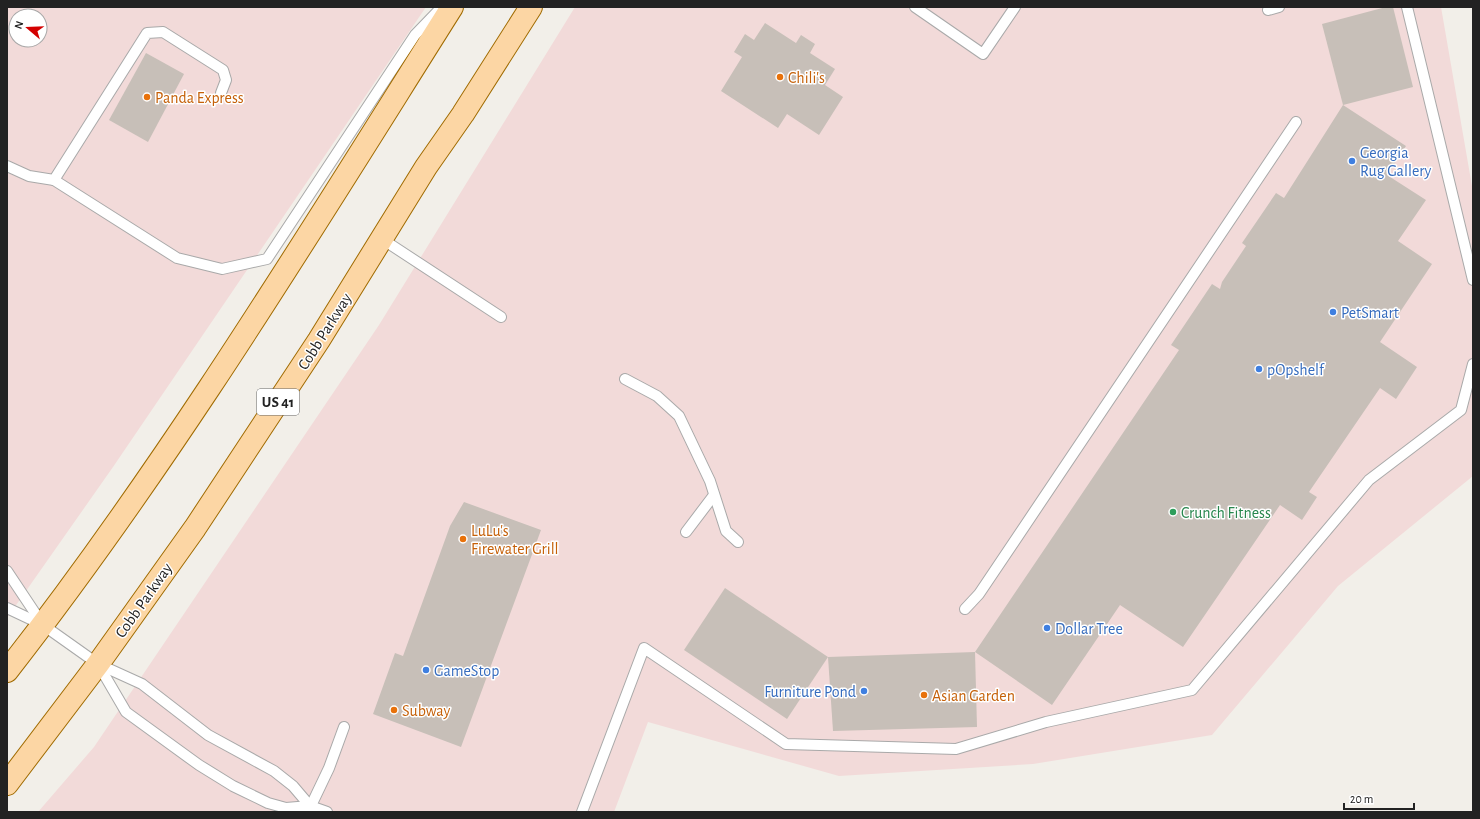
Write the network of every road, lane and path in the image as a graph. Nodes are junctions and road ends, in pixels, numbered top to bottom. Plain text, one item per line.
1 (442, 7) edge
2 (452, 7) edge
3 (531, 7) edge
4 (915, 7) edge
5 (1015, 7) edge
6 (1279, 7) edge
7 (1407, 7) edge
8 (1268, 10) dead end
9 (221, 93) dead end
10 (1296, 122) dead end
11 (7, 166) edge
12 (54, 180) junction
13 (382, 239) junction
14 (1473, 280) edge
15 (501, 316) dead end
16 (1473, 364) edge
17 (626, 379) dead end
18 (714, 495) junction
19 (686, 532) dead end
20 (738, 542) dead end
21 (7, 571) edge
22 (7, 608) edge
23 (965, 609) dead end
24 (43, 625) junction
25 (98, 664) junction
26 (7, 671) edge
27 (344, 727) dead end
28 (7, 784) edge
29 (309, 809) edge
30 (326, 812) edge
31 (582, 812) edge

1 - 12 lane
2 - 24 main road
3 - 13 main road, Cobb Parkway / US 41
4 - 5 lane
6 - 8 lane
7 - 14 lane
9 - 12 lane
10 - 23 lane
11 - 12 lane
13 - 15 lane
13 - 25 main road, Cobb Parkway / US 41
16 - 31 lane
17 - 18 lane
18 - 19 lane
18 - 20 lane
21 - 24 lane
22 - 24 lane
24 - 25 lane
24 - 26 main road
25 - 28 main road, Cobb Parkway / US 41
25 - 29 lane
25 - 29 lane
27 - 29 lane
29 - 30 lane

